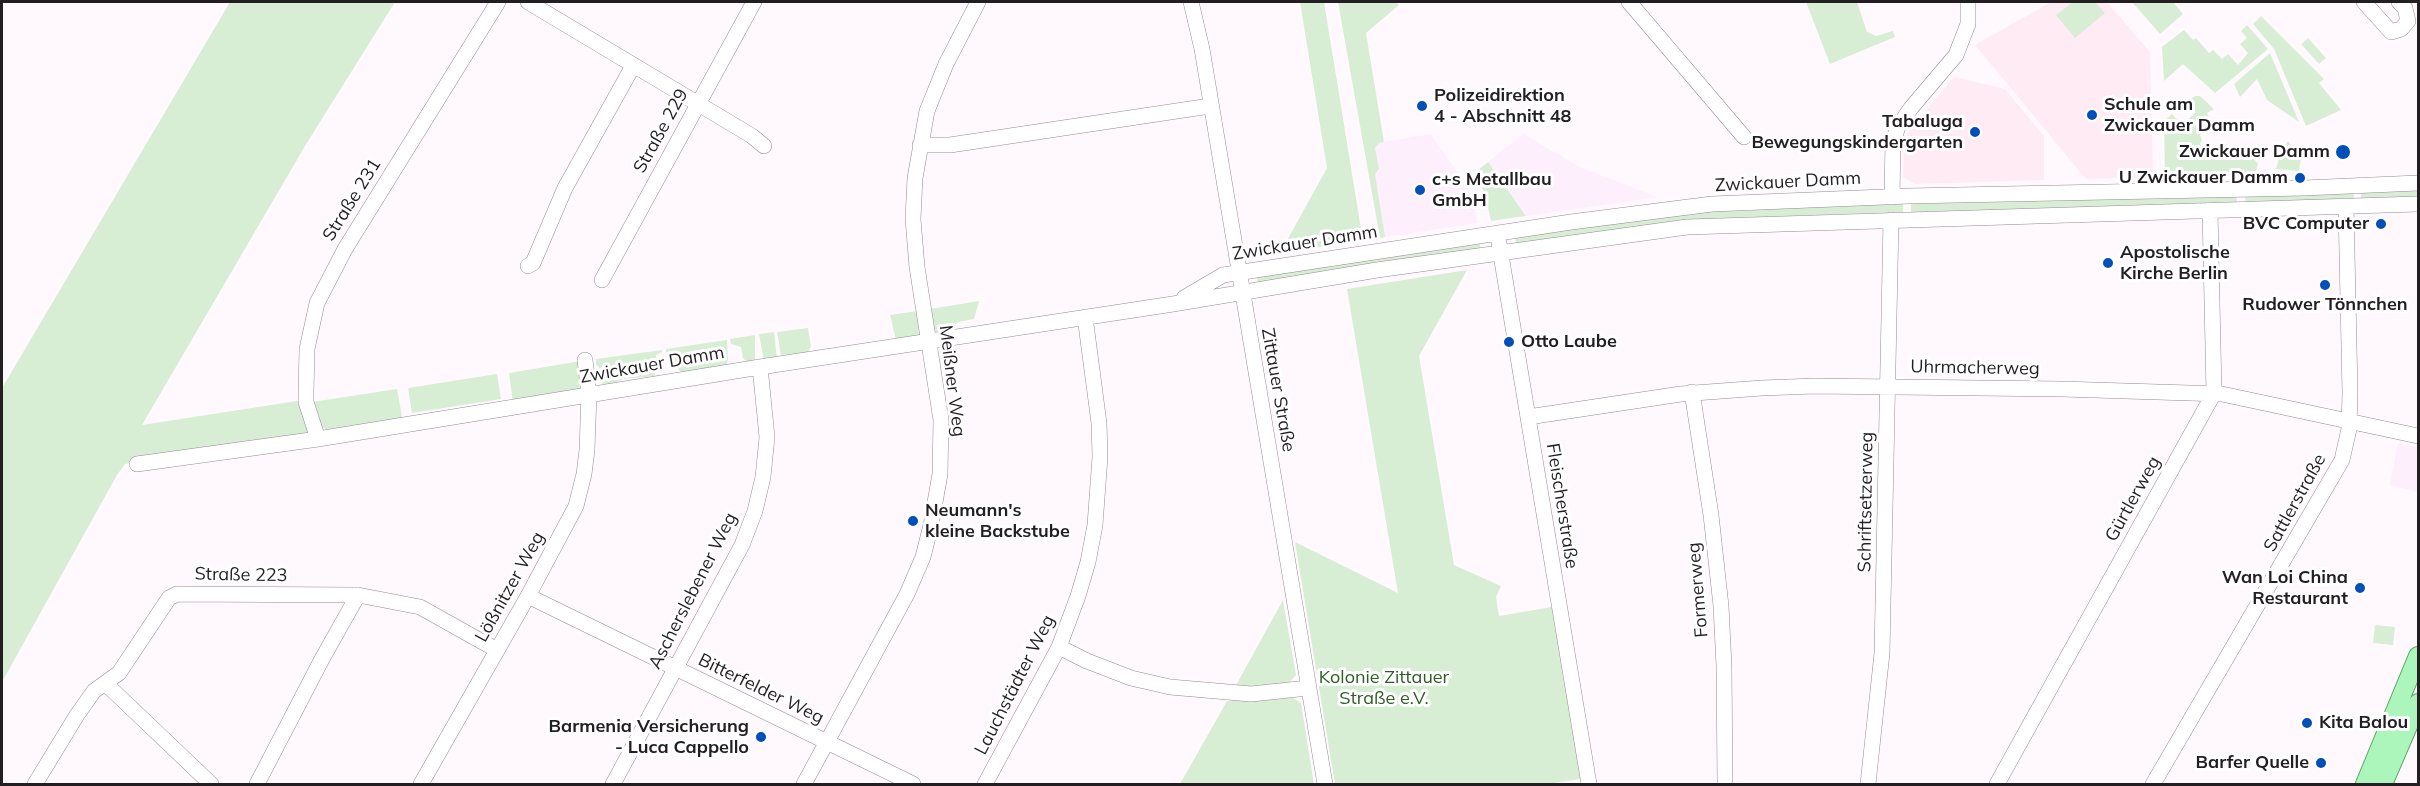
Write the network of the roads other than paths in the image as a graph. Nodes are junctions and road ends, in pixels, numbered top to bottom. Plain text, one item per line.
1 (498, 2) edge
2 (528, 2) edge
3 (754, 2) edge
4 (978, 2) edge
5 (1191, 2) edge
6 (1629, 2) edge
7 (1968, 2) edge
8 (2364, 2) edge
9 (2399, 2) edge
10 (633, 66) junction
11 (698, 105) junction
12 (1210, 106) junction
13 (1744, 137) dead end
14 (920, 145) junction
15 (764, 146) dead end
16 (2418, 183) edge
17 (1892, 197) junction
18 (2418, 204) edge
19 (2346, 206) junction
20 (2210, 210) junction
21 (1891, 220) junction
22 (1498, 233) junction
23 (1501, 253) junction
24 (528, 266) dead end
25 (1238, 273) junction
26 (602, 280) dead end
27 (1242, 292) junction
28 (1173, 304) junction
29 (1085, 317) junction
30 (928, 342) junction
31 (585, 360) dead end
32 (760, 367) junction
33 (1888, 387) junction
34 (1692, 392) junction
35 (2214, 393) junction
36 (589, 394) junction
37 (1528, 417) junction
38 (2349, 421) junction
39 (2418, 436) edge
40 (318, 439) junction
41 (137, 464) dead end
42 (358, 595) junction
43 (528, 596) junction
44 (1059, 647) junction
45 (497, 650) junction
46 (2417, 667) edge
47 (676, 669) junction
48 (106, 684) junction
49 (1308, 688) junction
50 (2418, 703) edge
51 (827, 742) junction
52 (35, 784) edge
53 (211, 784) edge
54 (257, 784) edge
55 (421, 784) edge
56 (613, 784) edge
57 (804, 784) edge
58 (913, 784) edge
59 (985, 784) edge
60 (1325, 784) edge
61 (1589, 784) edge
62 (1725, 784) edge
63 (1868, 784) edge
64 (1997, 784) edge
65 (2153, 784) edge
66 (2365, 784) edge
67 (2383, 784) edge

1 - 40 street, Straße 231
2 - 10 street
3 - 11 street, Straße 229
4 - 14 street, Meißner Weg
5 - 12 street, Zittauer Straße
6 - 13 street
7 - 17 street
8 - 9 street
10 - 11 street
10 - 24 street
11 - 15 street
11 - 26 street, Straße 229
12 - 14 street
12 - 25 street, Zittauer Straße
14 - 30 street, Meißner Weg
16 - 17 street, Zwickauer Damm
17 - 22 street, Zwickauer Damm
18 - 19 street, Zwickauer Damm
19 - 20 street, Zwickauer Damm
19 - 38 street, Sattlerstraße
20 - 21 street, Zwickauer Damm
20 - 35 street
21 - 23 street, Zwickauer Damm
21 - 33 street, Schriftsetzerweg
22 - 23 street, Fleischerstraße
22 - 25 street, Zwickauer Damm
23 - 27 street, Zwickauer Damm
23 - 37 street, Fleischerstraße
25 - 27 street, Zittauer Straße
25 - 28 street, Zwickauer Damm
27 - 28 street, Zwickauer Damm
27 - 49 street, Zittauer Straße
28 - 29 street, Zwickauer Damm
29 - 30 street, Zwickauer Damm
29 - 44 street, Lauchstädter Weg
30 - 32 street, Zwickauer Damm
30 - 51 street, Meißner Weg
31 - 36 street
32 - 36 street, Zwickauer Damm
32 - 47 street, Ascherslebener Weg
33 - 34 street, Uhrmacherweg
33 - 35 street, Uhrmacherweg
33 - 63 street, Schriftsetzerweg
34 - 37 street, Uhrmacherweg
34 - 62 street, Formerweg
35 - 38 street, Uhrmacherweg
35 - 64 street, Gürtlerweg
36 - 40 street, Zwickauer Damm
36 - 43 street, Lößnitzer Weg
37 - 61 street, Fleischerstraße
38 - 39 street, Uhrmacherweg
38 - 65 street, Sattlerstraße
40 - 41 street, Zwickauer Damm
42 - 45 street, Straße 223
42 - 48 street, Straße 223
42 - 54 street
43 - 45 street, Lößnitzer Weg
43 - 47 street, Bitterfelder Weg
44 - 49 street
44 - 59 street, Lauchstädter Weg
45 - 55 street, Lößnitzer Weg
46 - 66 main road
47 - 51 street, Bitterfelder Weg
47 - 56 street, Ascherslebener Weg
48 - 52 street, Straße 223
48 - 53 street
49 - 60 street, Zittauer Straße
50 - 67 main road
51 - 57 street, Meißner Weg
51 - 58 street, Bitterfelder Weg

